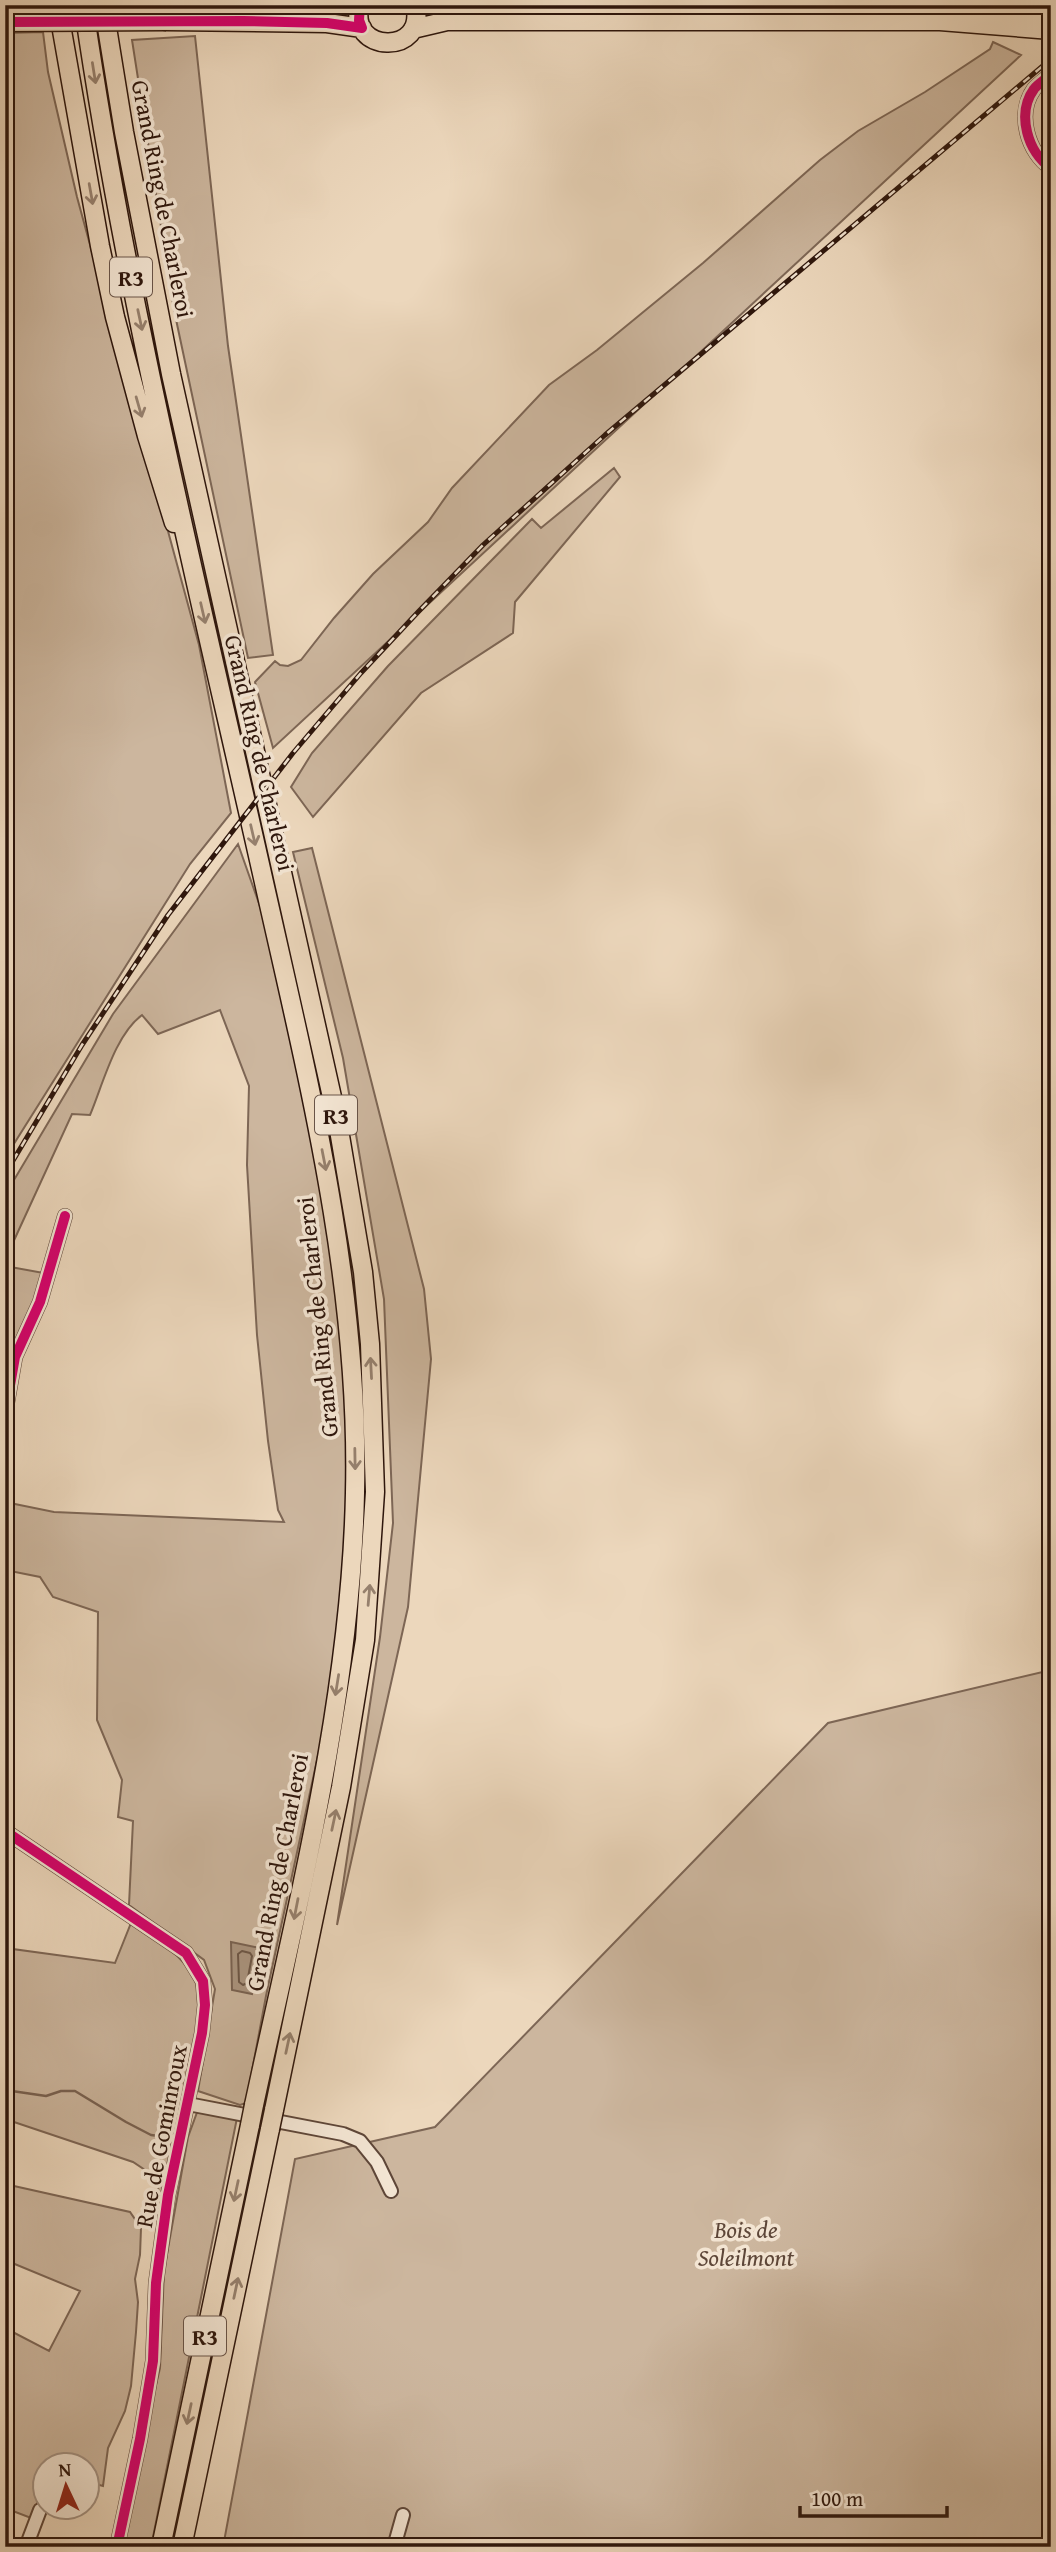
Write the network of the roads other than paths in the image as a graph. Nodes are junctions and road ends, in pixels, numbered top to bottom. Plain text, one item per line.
1 (58, 5) edge
2 (83, 5) edge
3 (103, 5) edge
4 (338, 5) edge
5 (360, 5) edge
6 (415, 5) edge
7 (446, 5) edge
8 (5, 8) edge
9 (165, 15) junction
10 (5, 22) edge
11 (1049, 25) edge
12 (362, 28) junction
13 (413, 29) junction
14 (1051, 74) edge
15 (1051, 168) edge
16 (188, 546) junction
17 (65, 1216) dead end
18 (5, 1414) edge
19 (5, 1830) edge
20 (188, 2104) junction
21 (391, 2191) dead end
22 (403, 2515) dead end
23 (36, 2520) edge
24 (26, 2547) edge
25 (117, 2547) edge
26 (161, 2547) edge
27 (182, 2547) edge
28 (394, 2547) edge

1 -> 16 highway
2 -> 16 highway, Grand Ring de Charleroi / R3
27 -> 3 highway, Grand Ring de Charleroi / R3, bridge
4 - 9 highway
5 - 12 highway
6 - 13 highway
7 - 11 highway
8 - 9 highway, bridge
9 - 10 highway, bridge
9 - 12 highway
11 - 13 highway
12 - 13 highway
14 - 15 street
16 -> 26 highway, Grand Ring de Charleroi / R3, bridge
17 - 18 street
19 - 20 street, Rue de Gominroux
20 - 21 street
20 - 25 street, Rue de Gominroux
22 - 28 street
23 - 24 street

